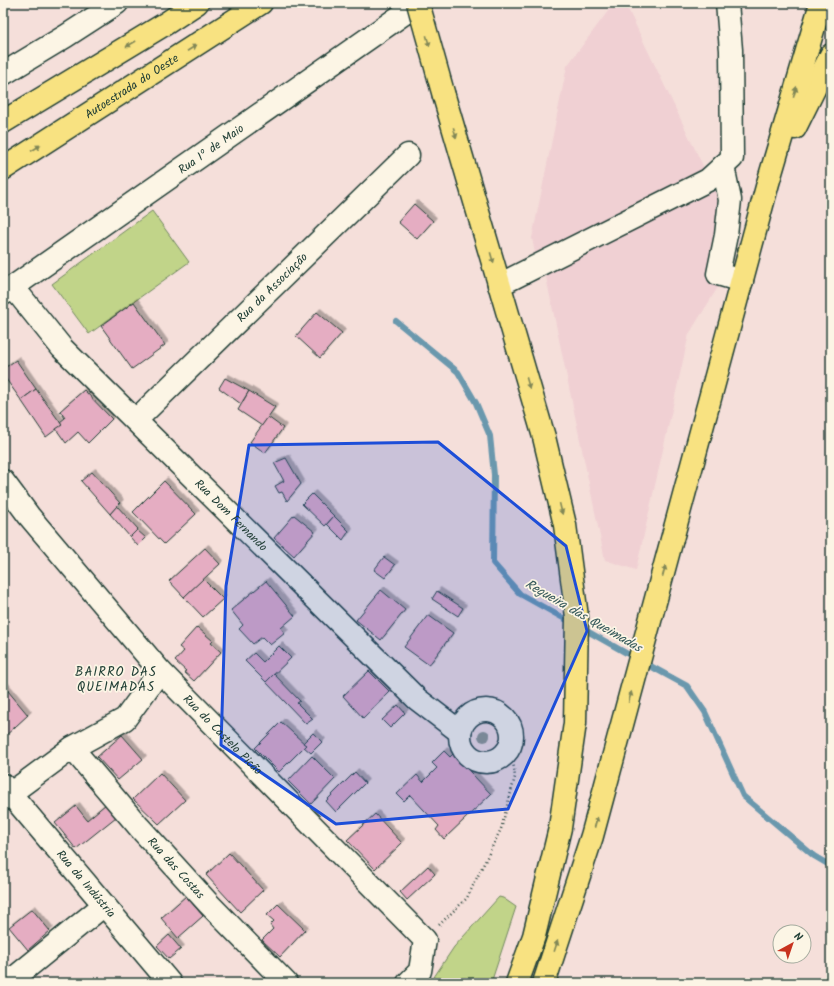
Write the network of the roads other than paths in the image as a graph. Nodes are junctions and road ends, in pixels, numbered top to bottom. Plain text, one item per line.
1 (117, 3) edge
2 (184, 3) edge
3 (198, 3) edge
4 (261, 3) edge
5 (419, 3) edge
6 (727, 3) edge
7 (821, 3) edge
8 (165, 24) junction
9 (831, 55) edge
10 (3, 74) edge
11 (3, 122) edge
12 (408, 155) dead end
13 (723, 166) junction
14 (3, 169) edge
15 (768, 183) junction
16 (742, 280) junction
17 (499, 285) junction
18 (8, 291) edge
19 (136, 420) junction
20 (3, 481) edge
21 (160, 671) junction
22 (460, 732) junction
23 (72, 748) junction
24 (5, 792) edge
25 (104, 905) junction
26 (8, 983) edge
27 (170, 983) edge
28 (286, 983) edge
29 (408, 983) edge
30 (517, 983) edge
31 (544, 983) edge

1 - 10 street
2 - 8 highway
3 - 8 highway
14 -> 4 highway, Autoestrada do Oeste
5 -> 17 highway, bridge
5 - 18 street, Rua 1º de Maio
6 - 13 street
15 -> 7 highway
8 -> 11 highway
9 - 15 highway
12 - 19 street, Rua da Associação
13 - 16 street
13 - 17 street
15 - 16 highway
31 -> 16 highway
17 -> 30 highway
18 - 19 street, Rua Dom Fernando
19 - 22 street, Rua Dom Fernando
20 - 21 street, Rua do Castelo Picão
21 - 23 street
21 - 29 street, Rua do Castelo Picão
22 - 22 street
23 - 24 street
23 - 28 street, Rua das Costas
24 - 25 street, Rua da Indústria
25 - 26 street
25 - 27 street, Rua da Indústria

